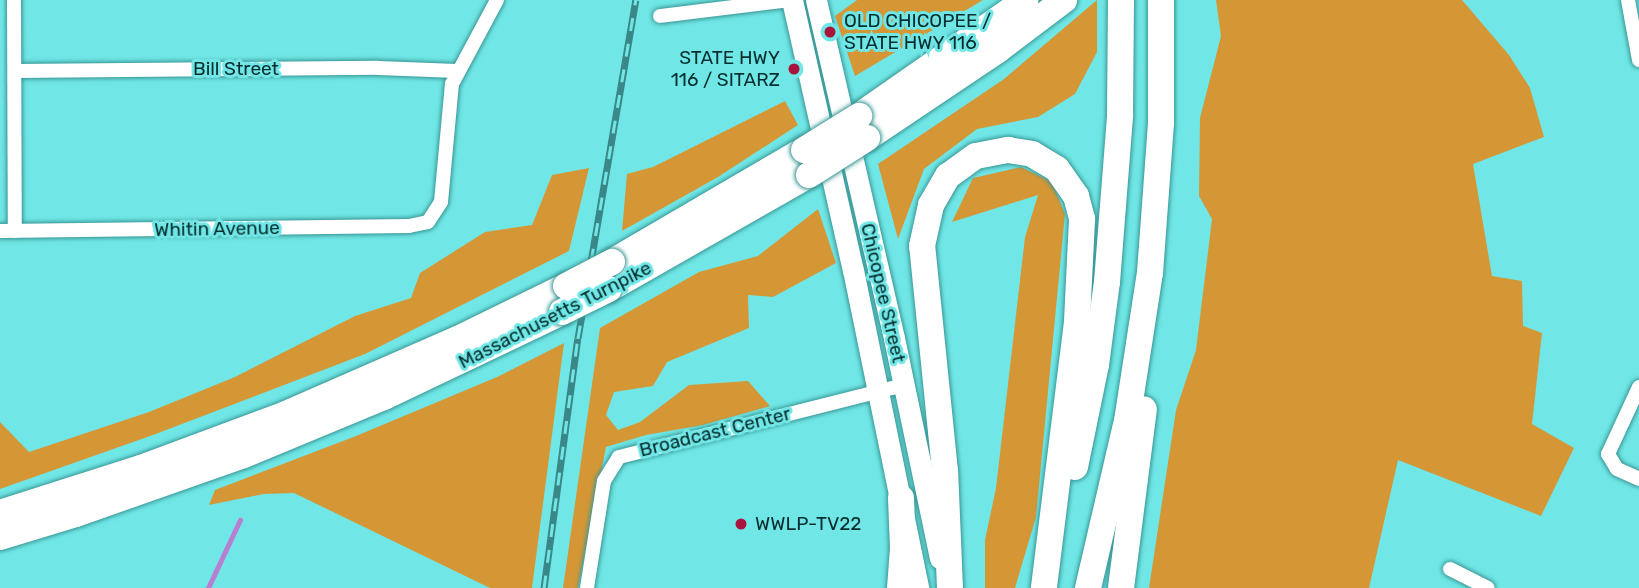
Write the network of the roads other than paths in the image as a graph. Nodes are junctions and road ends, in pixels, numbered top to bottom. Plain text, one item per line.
1 (14, 0) edge
2 (497, 0) edge
3 (791, 0) edge
4 (816, 0) edge
5 (1025, 0) edge
6 (1064, 0) edge
7 (1121, 0) edge
8 (1161, 0) edge
9 (1628, 0) edge
10 (660, 16) dead end
11 (7, 18) edge
12 (1639, 60) edge
13 (15, 71) junction
14 (457, 71) junction
15 (863, 127) junction
16 (807, 163) junction
17 (7, 231) edge
18 (1154, 233) junction
19 (904, 385) junction
20 (1639, 387) edge
21 (879, 391) junction
22 (1639, 480) edge
23 (901, 498) junction
24 (0, 513) edge
25 (0, 537) edge
26 (1450, 569) dead end
27 (587, 588) edge
28 (900, 588) edge
29 (918, 588) edge
30 (948, 588) edge
31 (1045, 588) edge
32 (1088, 588) edge
33 (1121, 588) edge
34 (1488, 588) edge

1 - 11 street
2 - 14 street
3 - 10 street
3 - 21 main road, Chicopee Street
4 - 19 main road, Chicopee Street
5 - 15 highway, Massachusetts Turnpike
6 - 15 highway, Massachusetts Turnpike
7 - 31 highway
8 - 18 highway
9 - 12 street
11 - 13 street
13 - 14 street, Bill Street
13 - 17 street
14 - 17 street, Whitin Avenue
15 - 16 highway, Massachusetts Turnpike, bridge
16 - 24 highway, Massachusetts Turnpike, bridge
16 - 25 highway, Massachusetts Turnpike, bridge
18 - 32 highway
18 - 33 highway
19 - 21 street, Broadcast Center
19 - 30 main road, Chicopee Street
20 - 22 street
21 - 23 main road, Chicopee Street
21 - 27 street, Broadcast Center
23 - 28 highway
23 - 29 main road, Chicopee Street
26 - 34 street
30 - 31 highway

